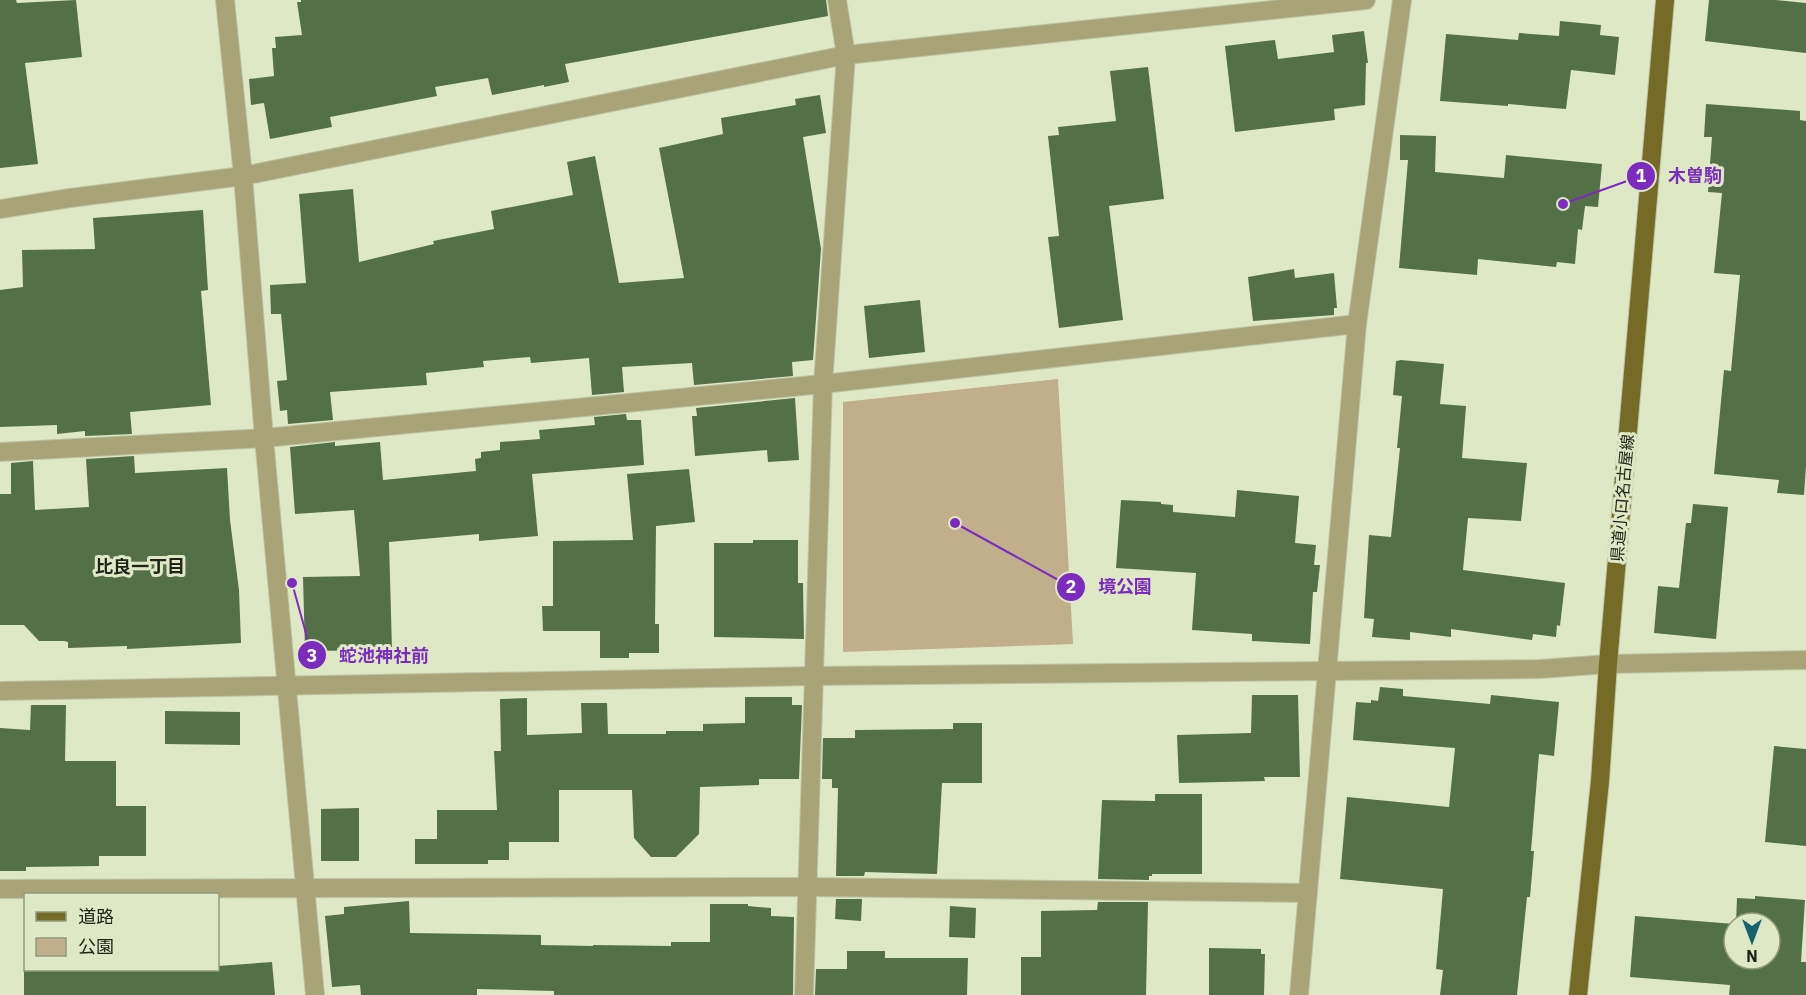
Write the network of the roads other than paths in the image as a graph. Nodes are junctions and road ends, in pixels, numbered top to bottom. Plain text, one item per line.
1 (225, 0) edge
2 (837, 0) edge
3 (1366, 0) edge
4 (1402, 0) edge
5 (1665, 0) edge
6 (846, 55) junction
7 (243, 176) junction
8 (0, 209) edge
9 (1358, 324) junction
10 (823, 384) junction
11 (264, 438) junction
12 (0, 452) edge
13 (1806, 660) edge
14 (1608, 664) junction
15 (1328, 672) junction
16 (813, 676) junction
17 (286, 685) junction
18 (0, 691) edge
19 (807, 887) junction
20 (0, 889) edge
21 (306, 889) junction
22 (1308, 893) junction
23 (315, 995) edge
24 (804, 995) edge
25 (1299, 995) edge
26 (1578, 995) edge

1 - 7 street
2 - 6 street
3 - 6 street
4 - 9 street
5 - 14 main road, 県道小口名古屋線
6 - 7 street
6 - 10 street
7 - 8 street
7 - 11 street
9 - 10 street
9 - 15 street
10 - 11 street
10 - 16 street
11 - 12 street
11 - 17 street
13 - 14 street
14 - 15 street
14 - 26 main road, 県道小口名古屋線
15 - 16 street
15 - 22 street
16 - 17 street
16 - 19 street
17 - 18 street
17 - 21 street
19 - 21 street
19 - 22 street
19 - 24 street
20 - 21 street
21 - 23 street
22 - 25 street

